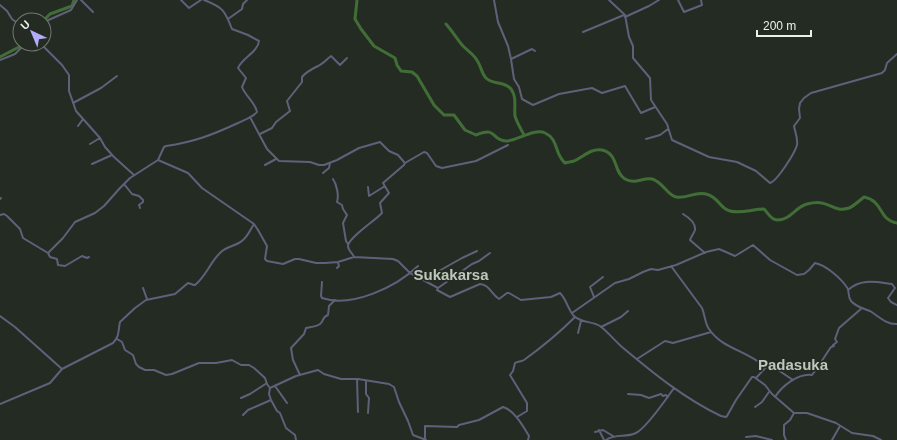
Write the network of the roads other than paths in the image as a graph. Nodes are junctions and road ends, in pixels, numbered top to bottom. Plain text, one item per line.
1 (77, 0) edge
2 (81, 0) edge
3 (181, 0) edge
4 (201, 0) edge
5 (204, 0) edge
6 (247, 0) edge
7 (494, 0) edge
8 (610, 0) edge
9 (659, 0) edge
10 (678, 0) edge
11 (701, 0) edge
12 (0, 5) edge
13 (93, 12) dead end
14 (625, 16) junction
15 (52, 18) edge
16 (12, 19) edge
17 (228, 19) junction
18 (582, 32) dead end
19 (535, 51) dead end
20 (17, 52) edge
21 (48, 52) edge
22 (897, 54) edge
23 (347, 58) dead end
24 (511, 59) junction
25 (0, 60) edge
26 (117, 76) dead end
27 (73, 103) junction
28 (655, 106) junction
29 (250, 117) junction
30 (83, 119) junction
31 (78, 126) dead end
32 (668, 129) junction
33 (260, 134) junction
34 (100, 138) junction
35 (646, 139) dead end
36 (90, 144) dead end
37 (508, 145) dead end
38 (112, 155) junction
39 (158, 159) junction
40 (276, 159) junction
41 (330, 163) junction
42 (405, 163) junction
43 (92, 164) dead end
44 (266, 165) dead end
45 (324, 173) dead end
46 (134, 175) junction
47 (333, 179) dead end
48 (124, 184) junction
49 (385, 186) junction
50 (368, 187) dead end
51 (140, 208) dead end
52 (683, 214) dead end
53 (0, 215) edge
54 (254, 224) junction
55 (348, 244) junction
56 (477, 252) dead end
57 (490, 253) dead end
58 (705, 253) junction
59 (49, 254) junction
60 (88, 257) dead end
61 (354, 257) junction
62 (337, 262) junction
63 (418, 266) dead end
64 (671, 266) junction
65 (337, 268) dead end
66 (410, 273) junction
67 (603, 277) dead end
68 (427, 278) junction
69 (322, 282) dead end
70 (143, 288) dead end
71 (438, 288) junction
72 (848, 290) junction
73 (594, 297) junction
74 (147, 299) junction
75 (335, 300) junction
76 (897, 305) edge
77 (862, 308) junction
78 (628, 311) dead end
79 (572, 314) junction
80 (0, 316) edge
81 (575, 317) junction
82 (581, 321) junction
83 (897, 324) edge
84 (601, 327) junction
85 (711, 332) junction
86 (578, 333) dead end
87 (117, 339) junction
88 (637, 359) junction
89 (765, 367) junction
90 (62, 369) junction
91 (300, 375) junction
92 (756, 378) junction
93 (357, 379) junction
94 (793, 380) junction
95 (366, 381) junction
96 (267, 383) junction
97 (275, 386) junction
98 (270, 388) junction
99 (674, 388) junction
100 (770, 392) junction
101 (628, 394) dead end
102 (668, 397) junction
103 (774, 397) junction
104 (241, 398) dead end
105 (271, 400) junction
106 (287, 403) dead end
107 (0, 404) edge
108 (755, 407) dead end
109 (358, 412) dead end
110 (368, 413) dead end
111 (794, 413) junction
112 (243, 414) dead end
113 (517, 417) junction
114 (840, 426) junction
115 (600, 430) junction
116 (595, 432) dead end
117 (613, 436) junction
118 (746, 437) dead end
119 (296, 440) edge
120 (425, 440) edge
121 (528, 440) edge
122 (605, 440) edge
123 (772, 440) edge
124 (786, 440) edge
125 (832, 440) edge
126 (881, 440) edge

1 - 15 street
2 - 13 street
3 - 4 street
5 - 17 street
6 - 17 street
7 - 24 street
8 - 14 street
9 - 14 street
10 - 11 street
12 - 16 street
14 - 18 street
14 - 28 street
17 - 29 street
19 - 24 street
20 - 25 street
21 - 27 street
22 - 32 street
23 - 33 street
24 - 28 street
26 - 27 street
27 - 30 street
28 - 32 street
29 - 33 street
29 - 39 street
30 - 31 street
30 - 34 street
32 - 35 street
33 - 40 street
34 - 36 street
34 - 38 street
37 - 42 street
38 - 43 street
38 - 46 street
39 - 46 street
39 - 54 street
40 - 41 street
40 - 44 street
41 - 42 street
41 - 45 street
42 - 49 street
46 - 48 street
47 - 55 street
48 - 51 street
48 - 59 street
49 - 50 street
49 - 55 street
52 - 58 street
53 - 59 street
54 - 62 street
54 - 74 street
55 - 61 street
56 - 68 street
57 - 71 street
58 - 64 street
58 - 72 street
59 - 60 street
61 - 62 street
61 - 66 street
62 - 65 street
63 - 66 street
64 - 73 street
64 - 85 street
66 - 68 street
66 - 75 street
67 - 73 street
68 - 71 street
69 - 75 street
70 - 74 street
71 - 79 street
72 - 76 street
72 - 77 street
73 - 79 street
74 - 87 street
75 - 91 street
77 - 83 street
77 - 94 street
78 - 84 street
79 - 81 street
80 - 90 street
81 - 82 street
81 - 113 street
82 - 84 street
82 - 86 street
84 - 88 street
85 - 88 street
85 - 89 street
87 - 90 street
87 - 96 street
88 - 99 street
89 - 92 street
89 - 94 street
90 - 107 street
91 - 93 street
91 - 97 street
92 - 99 street
92 - 100 street
93 - 95 street
93 - 109 street
94 - 103 street
95 - 110 street
95 - 120 street
96 - 98 street
96 - 104 street
97 - 98 street
97 - 106 street
98 - 105 street
99 - 102 street
100 - 103 street
100 - 108 street
101 - 102 street
102 - 117 street
103 - 111 street
105 - 112 street
105 - 119 street
111 - 114 street
111 - 124 street
113 - 120 street
113 - 121 street
114 - 125 street
114 - 126 street
115 - 116 street
115 - 117 street
115 - 122 street
117 - 122 street
118 - 123 street

